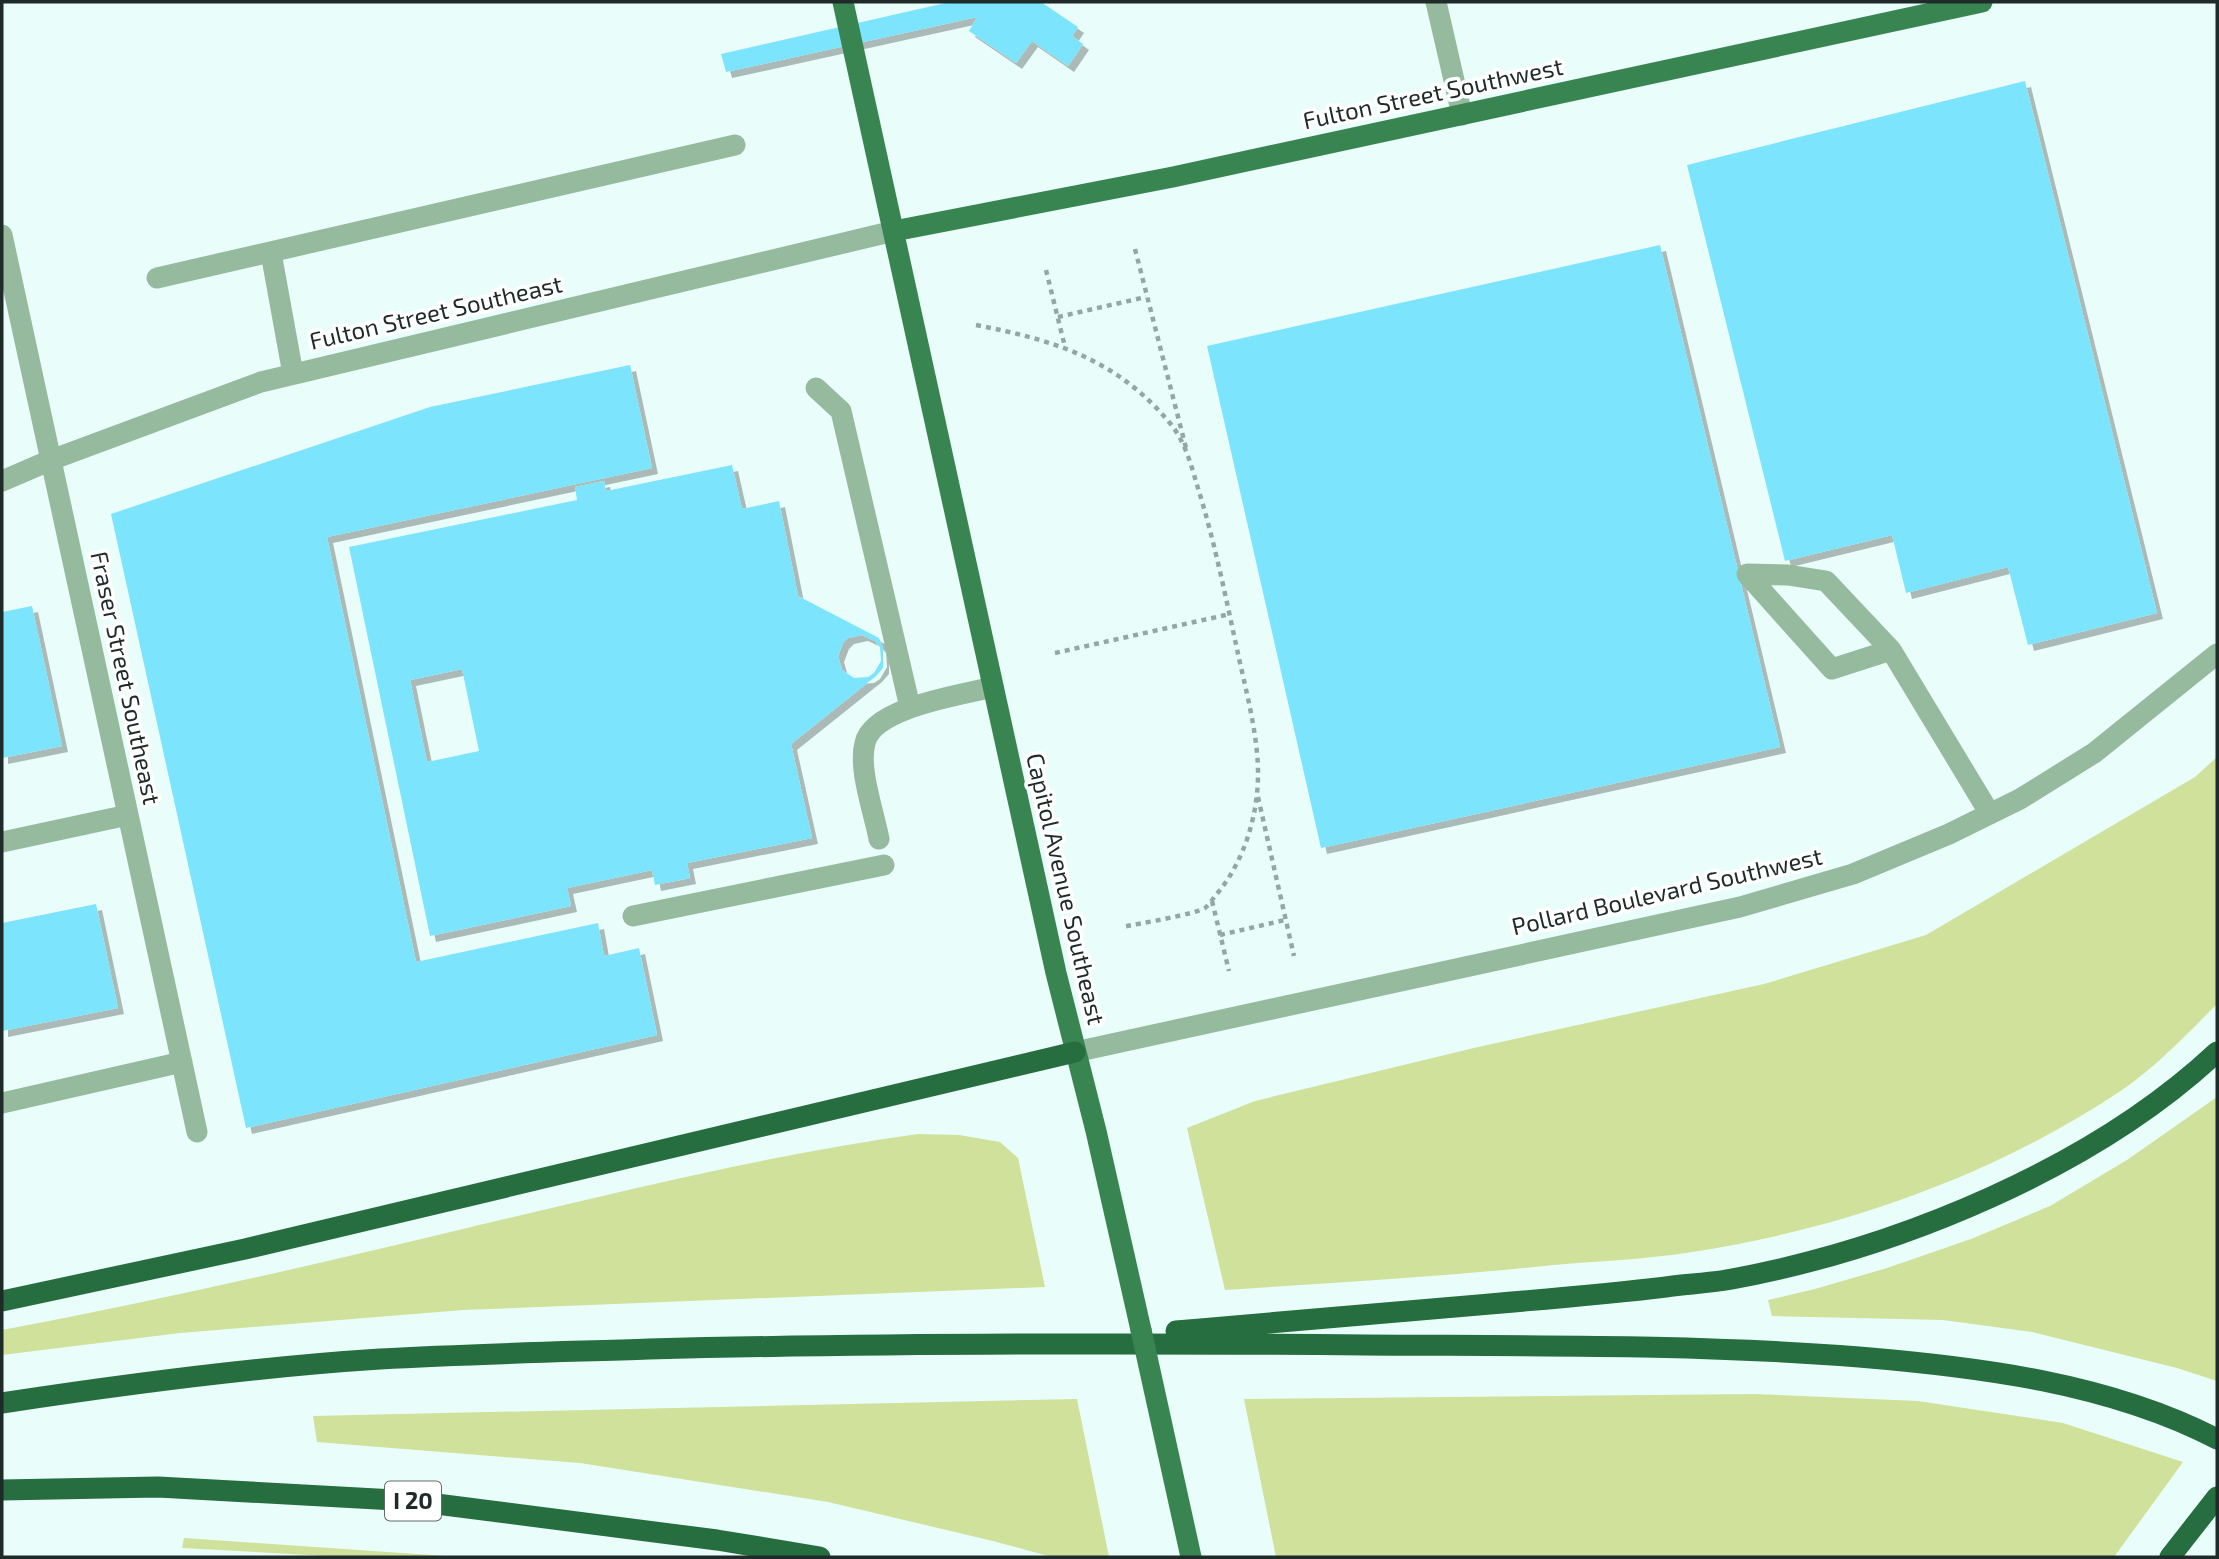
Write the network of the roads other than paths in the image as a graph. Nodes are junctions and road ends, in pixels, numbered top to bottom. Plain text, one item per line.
1 (843, 2) edge
2 (1436, 2) edge
3 (1969, 3) edge
4 (1462, 115) junction
5 (735, 145) dead end
6 (894, 231) junction
7 (2, 235) edge
8 (271, 253) junction
9 (157, 278) dead end
10 (293, 374) junction
11 (816, 388) dead end
12 (51, 460) junction
13 (2, 481) edge
14 (1891, 650) junction
15 (2217, 654) edge
16 (993, 687) junction
17 (909, 707) junction
18 (1990, 814) junction
19 (128, 815) junction
20 (879, 839) dead end
21 (2, 842) edge
22 (884, 865) dead end
23 (633, 916) dead end
24 (1075, 1052) junction
25 (2217, 1052) edge
26 (182, 1062) junction
27 (2, 1103) edge
28 (197, 1132) dead end
29 (2, 1301) edge
30 (1051, 1343) junction
31 (2, 1403) edge
32 (2217, 1439) edge
33 (2, 1490) edge
34 (2217, 1497) edge
35 (821, 1557) edge
36 (1191, 1557) edge
37 (2170, 1557) edge

1 - 6 main road, Capitol Avenue Southeast
2 - 4 street
3 - 4 main road, Fulton Street Southwest
4 - 6 main road, Fulton Street Southwest
5 - 8 street
6 - 10 street, Fulton Street Southeast
6 - 16 main road, Capitol Avenue Southeast
7 - 12 street, Fraser Street Southeast
8 - 9 street
8 - 10 street
10 - 12 street, Fulton Street Southeast
11 - 17 street
12 - 13 street, Fulton Street Southeast
12 - 19 street, Fraser Street Southeast
14 - 14 street
14 - 18 street
15 - 18 street, Pollard Boulevard Southwest
16 - 17 street
16 - 24 main road, Capitol Avenue Southeast
17 - 20 street
18 - 24 street, Pollard Boulevard Southwest
19 - 21 street
19 - 26 street, Fraser Street Southeast
22 - 23 street
24 - 29 highway
24 - 36 main road, Capitol Avenue Southeast, bridge
25 - 30 highway
26 - 27 street
26 - 28 street, Fraser Street Southeast
30 - 31 highway
30 - 32 highway
33 - 35 highway, I 20
34 - 37 highway

